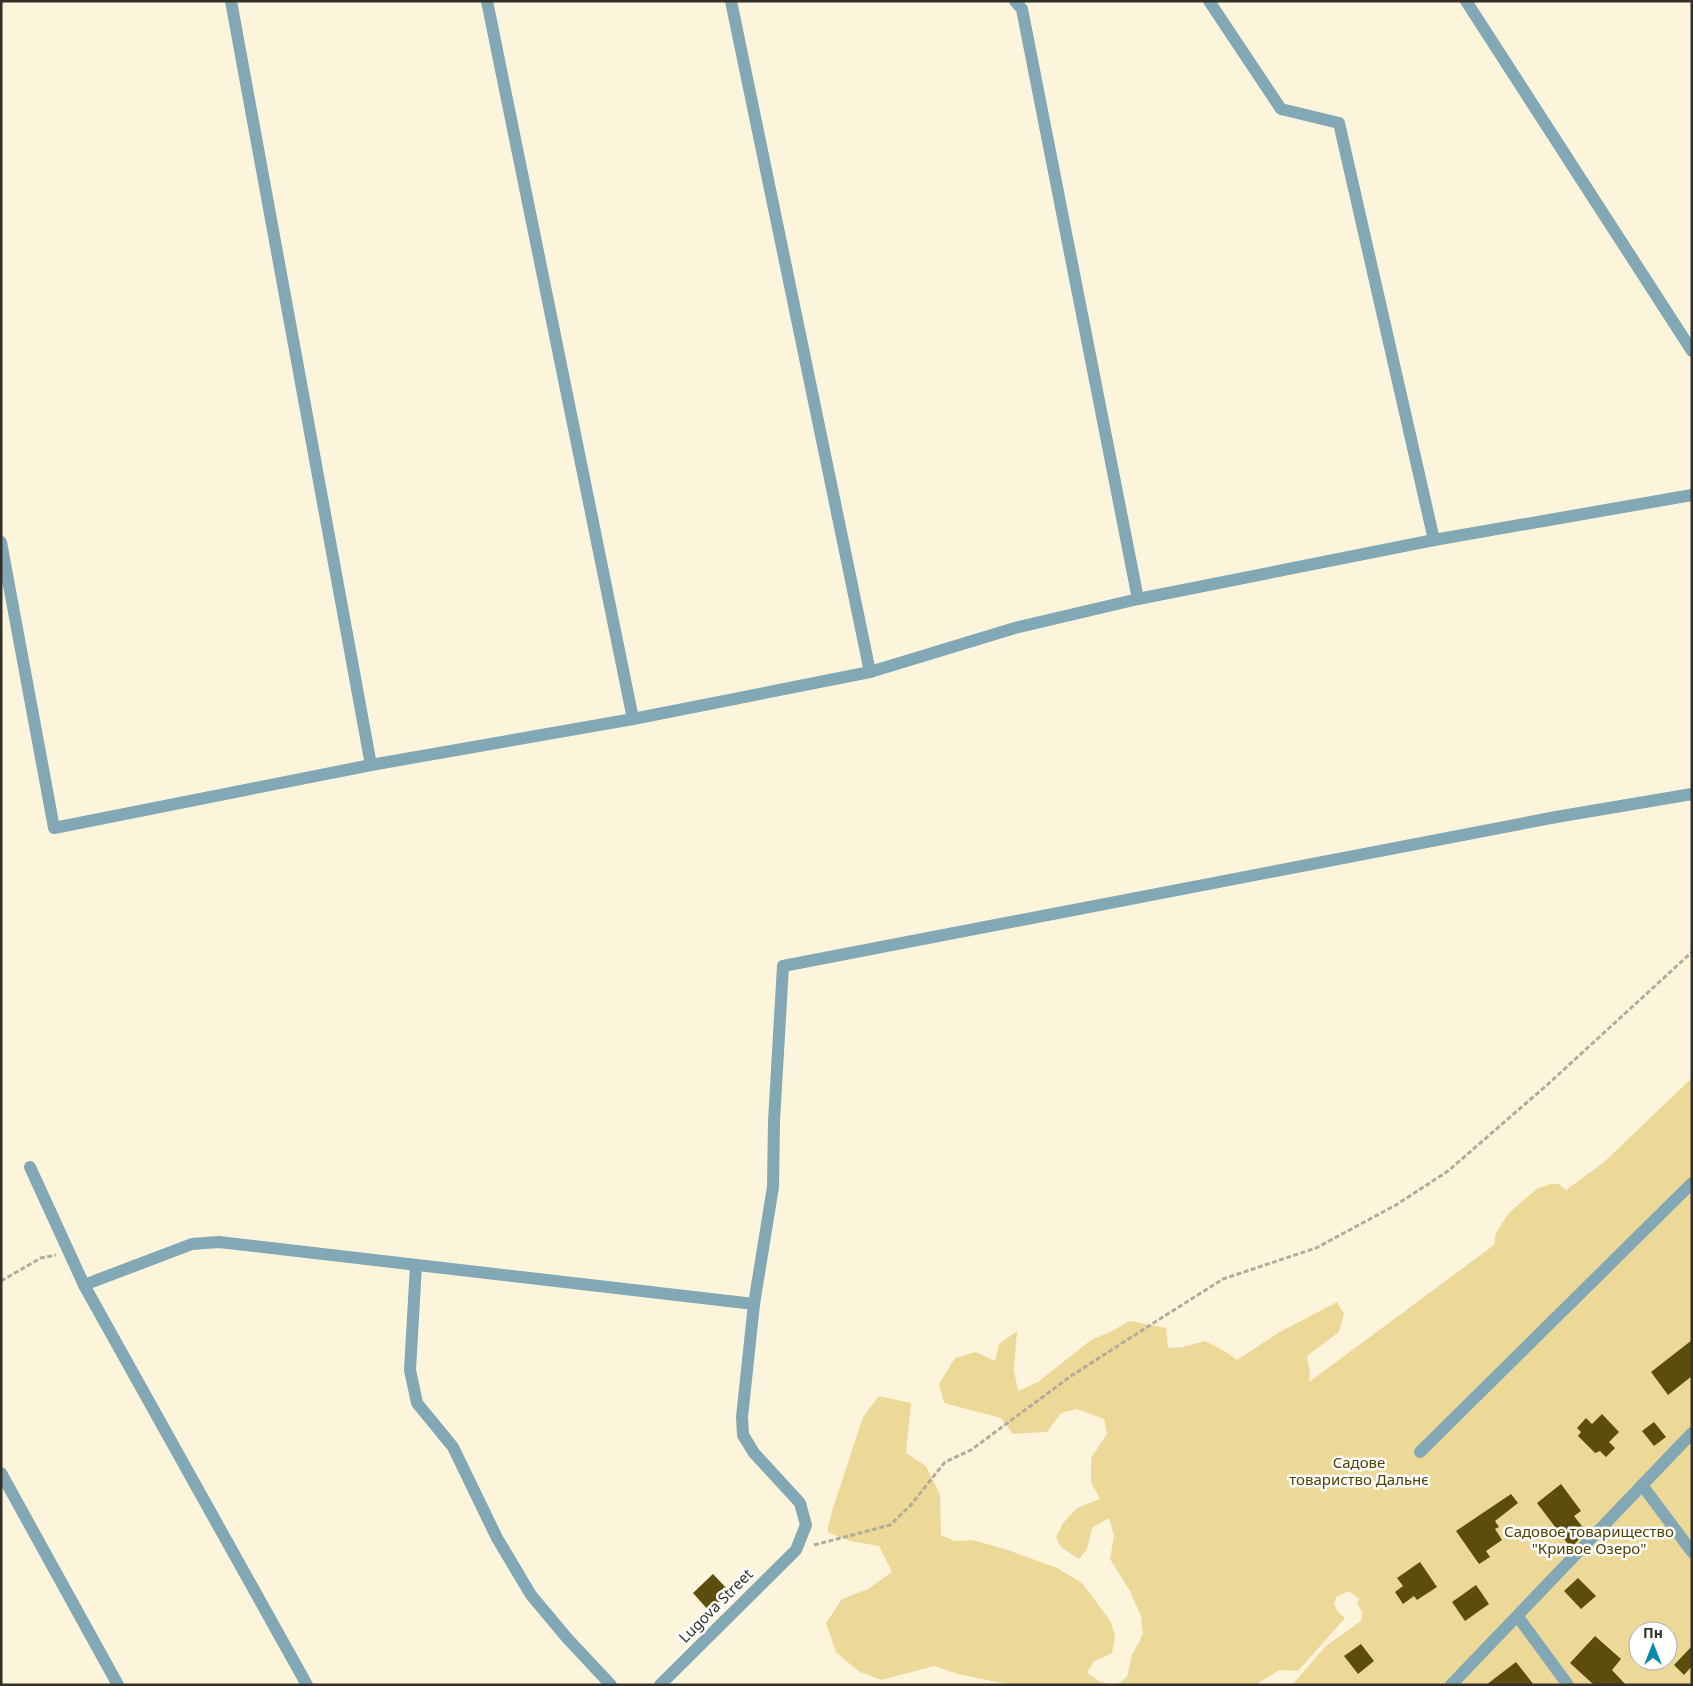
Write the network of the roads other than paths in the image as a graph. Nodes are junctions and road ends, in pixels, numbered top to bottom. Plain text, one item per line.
1 (231, 1) edge
2 (487, 1) edge
3 (731, 1) edge
4 (1015, 1) edge
5 (1209, 1) edge
6 (1466, 1) edge
7 (1692, 352) edge
8 (1692, 495) edge
9 (1434, 540) junction
10 (1, 542) edge
11 (1138, 599) junction
12 (870, 672) junction
13 (633, 719) junction
14 (371, 765) junction
15 (1692, 794) edge
16 (30, 1166) dead end
17 (1692, 1183) edge
18 (416, 1265) junction
19 (84, 1285) junction
20 (754, 1304) junction
21 (1692, 1433) edge
22 (1420, 1452) dead end
23 (1, 1473) edge
24 (1642, 1485) junction
25 (1692, 1552) edge
26 (1518, 1617) junction
27 (118, 1685) edge
28 (307, 1685) edge
29 (610, 1685) edge
30 (660, 1685) edge
31 (1451, 1685) edge
32 (1568, 1685) edge

1 - 14 street
2 - 13 street
3 - 12 street
4 - 11 street
5 - 9 street
6 - 7 street
8 - 9 street
9 - 11 street
10 - 14 street
11 - 12 street
12 - 13 street
13 - 14 street
15 - 20 street
16 - 19 street
17 - 22 street
18 - 19 street
18 - 20 street
18 - 29 street
19 - 28 street
20 - 30 street, Lugova Street
21 - 24 street
23 - 27 street
24 - 25 street
24 - 26 street
26 - 31 street
26 - 32 street

